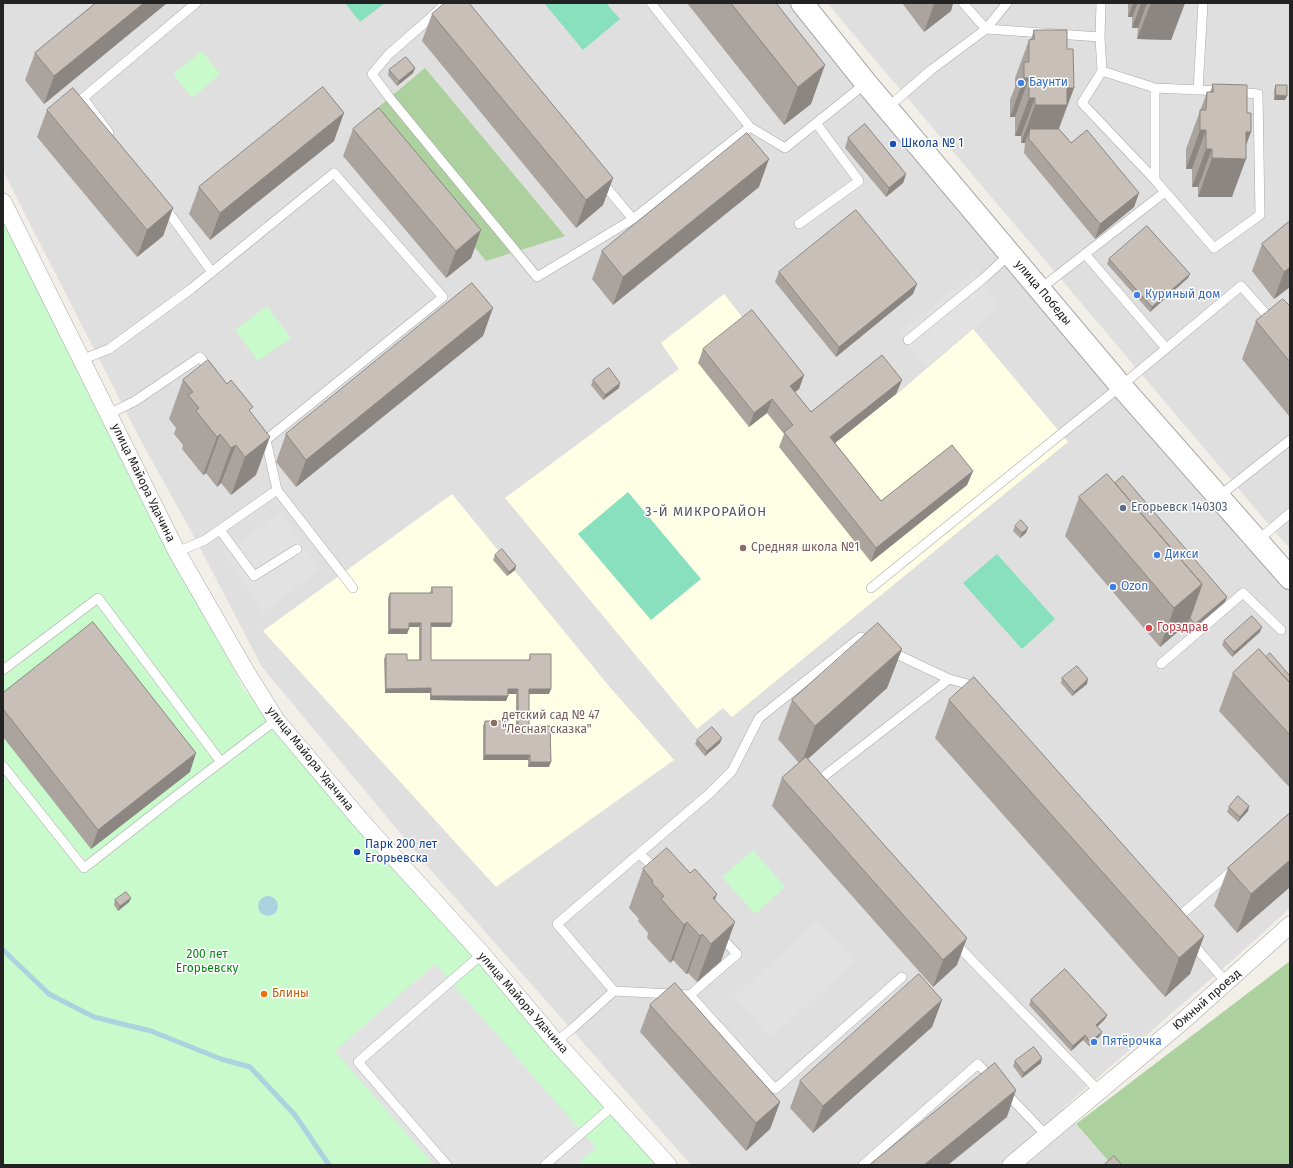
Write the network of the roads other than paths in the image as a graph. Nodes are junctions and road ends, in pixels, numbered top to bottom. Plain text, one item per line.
1 (196, 3) edge
2 (446, 3) edge
3 (651, 3) edge
4 (802, 3) edge
5 (963, 3) edge
6 (1006, 3) edge
7 (1101, 3) edge
8 (1202, 3) edge
9 (986, 29) junction
10 (1100, 37) junction
11 (1102, 71) junction
12 (866, 83) junction
13 (1155, 88) junction
14 (1198, 90) junction
15 (887, 108) junction
16 (816, 123) junction
17 (750, 127) junction
18 (116, 141) edge
19 (598, 177) edge
20 (1155, 180) junction
21 (1165, 192) junction
22 (157, 197) edge
23 (3, 202) edge
24 (633, 219) junction
25 (799, 224) dead end
26 (1010, 254) junction
27 (1085, 254) junction
28 (212, 272) junction
29 (1040, 289) junction
30 (1282, 324) edge
31 (908, 340) dead end
32 (1166, 348) junction
33 (81, 360) junction
34 (219, 380) edge
35 (1121, 386) junction
36 (109, 414) junction
37 (256, 428) edge
38 (266, 440) junction
39 (1290, 440) edge
40 (277, 490) junction
41 (1218, 497) junction
42 (1290, 513) edge
43 (220, 530) junction
44 (1257, 541) junction
45 (297, 549) dead end
46 (177, 552) junction
47 (1290, 578) edge
48 (353, 588) dead end
49 (871, 588) dead end
50 (1281, 630) dead end
51 (1161, 664) dead end
52 (3, 670) edge
53 (949, 678) junction
54 (982, 702) edge
55 (276, 720) junction
56 (221, 762) junction
57 (3, 766) edge
58 (819, 790) edge
59 (640, 854) junction
60 (1237, 866) edge
61 (662, 876) edge
62 (1290, 925) edge
63 (710, 926) edge
64 (950, 938) edge
65 (482, 954) junction
66 (902, 977) dead end
67 (1227, 983) junction
68 (614, 991) junction
69 (690, 995) junction
70 (556, 1042) junction
71 (1100, 1092) junction
72 (614, 1105) junction
73 (1047, 1136) junction
74 (447, 1165) edge
75 (545, 1165) edge
76 (668, 1165) edge
77 (863, 1165) edge
78 (1011, 1165) edge

1 - 18 lane
2 - 24 lane
3 - 17 lane
4 - 12 street, улица Победы
5 - 9 lane
6 - 9 lane
7 - 10 lane
8 - 14 lane
9 - 10 lane
9 - 15 lane
10 - 11 lane
11 - 13 lane
11 - 20 lane
12 - 15 street, улица Победы
12 - 16 lane
13 - 14 lane
13 - 20 lane
14 - 21 lane
15 - 26 street, улица Победы
16 - 17 lane
16 - 25 lane
17 - 24 lane
19 - 24 lane
20 - 21 lane
21 - 27 lane
22 - 28 lane
23 - 33 street, улица Майора Удачина
26 - 29 street, улица Победы
26 - 31 lane
27 - 29 lane
27 - 32 lane
28 - 33 lane
28 - 38 lane
29 - 35 street, улица Победы
30 - 32 lane
32 - 35 lane
33 - 36 street, улица Майора Удачина
34 - 36 lane
35 - 41 street, улица Победы
35 - 49 lane
36 - 46 street, улица Майора Удачина
37 - 38 lane
38 - 40 lane
39 - 41 lane
40 - 43 lane
40 - 48 lane
41 - 44 street, улица Победы
42 - 44 lane
43 - 45 lane
43 - 46 lane
44 - 47 street, улица Победы
46 - 55 street, улица Майора Удачина
50 - 51 lane
52 - 56 lane
53 - 54 lane
53 - 58 lane
53 - 59 lane
55 - 56 lane
55 - 65 street, улица Майора Удачина
56 - 57 lane
59 - 61 lane
59 - 68 lane
60 - 67 lane
62 - 67 street, Южный проезд
63 - 69 lane
64 - 71 lane
65 - 70 street, улица Майора Удачина
65 - 74 lane
66 - 69 lane
67 - 71 street, Южный проезд
68 - 69 lane
68 - 70 lane
70 - 72 street, улица Майора Удачина
71 - 73 street, Южный проезд
72 - 75 lane
72 - 76 street, улица Майора Удачина
73 - 77 lane
73 - 78 street, Южный проезд

